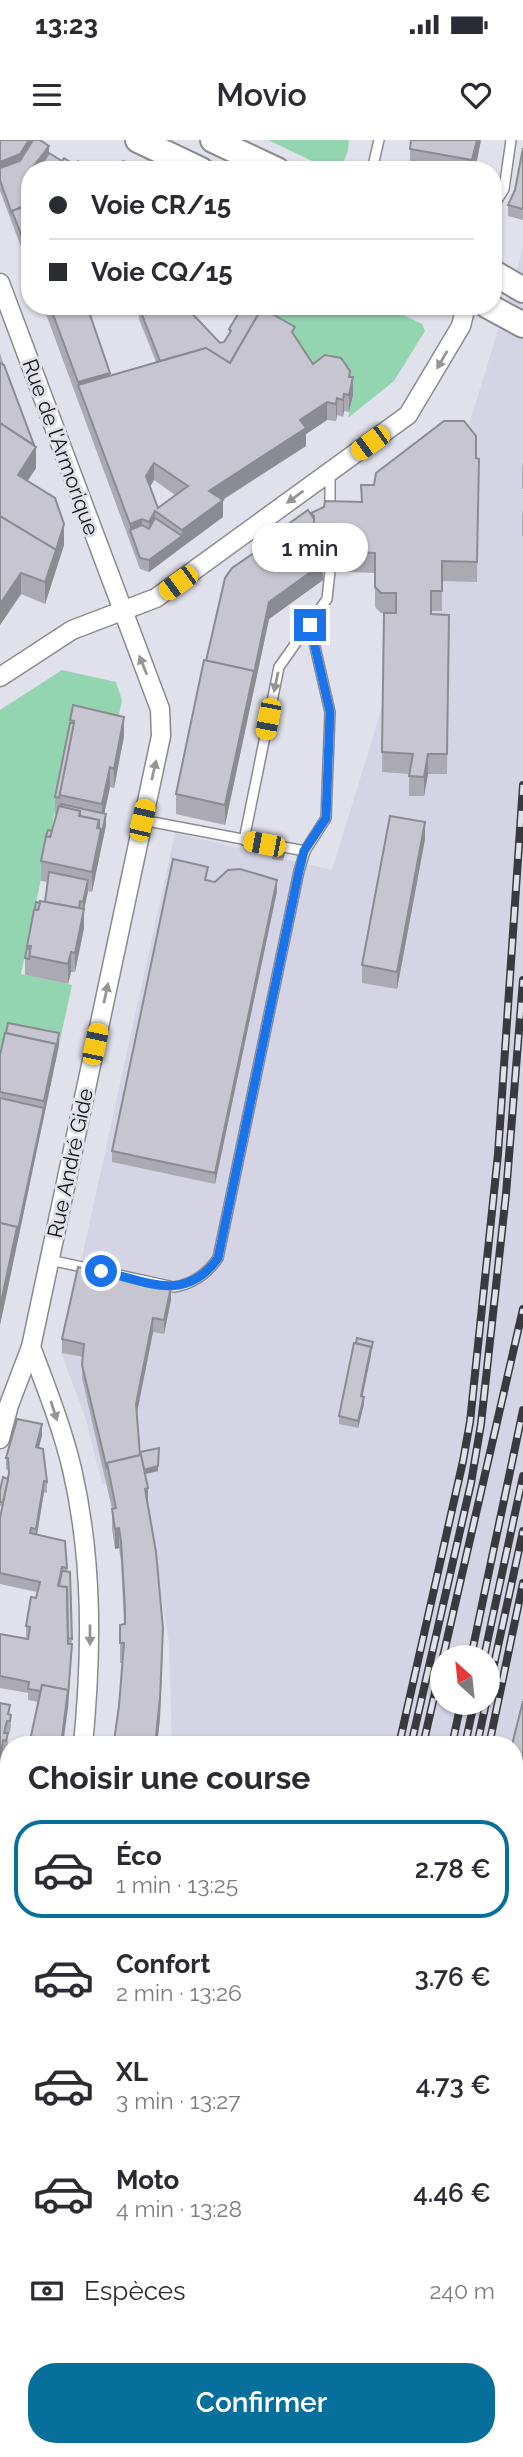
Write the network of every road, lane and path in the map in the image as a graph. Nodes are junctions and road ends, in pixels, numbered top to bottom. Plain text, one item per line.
1 (138, 140) edge
2 (213, 140) edge
3 (379, 140) edge
4 (513, 143) edge
5 (523, 150) edge
6 (182, 161) edge
7 (258, 161) edge
8 (374, 161) edge
9 (502, 192) edge
10 (0, 285) edge
11 (502, 286) edge
12 (464, 315) edge
13 (523, 325) edge
14 (330, 472) junction
15 (330, 521) edge
16 (330, 571) edge
17 (122, 611) junction
18 (310, 625) junction
19 (0, 677) edge
20 (162, 720) joint
21 (142, 820) junction
22 (244, 840) junction
23 (304, 851) junction
24 (50, 1260) junction
25 (31, 1347) junction
26 (0, 1439) edge
27 (84, 1736) edge

1 - 6 main road
2 - 7 main road
3 - 8 lane
4 - 5 lane
4 - 9 lane
10 - 17 street, Rue de l'Armorique
11 - 13 main road
12 -> 14 street
14 - 15 lane
14 -> 17 street
16 - 18 lane
17 - 19 street
20 -> 17 street, Rue de l'Armorique
18 -> 22 lane
18 - 23 lane
21 -> 20 street, Rue André Gide
21 - 22 lane
24 -> 21 street, Rue André Gide
22 - 23 lane
23 - 24 lane
24 - 25 street, Rue André Gide
25 - 26 street, Rue André Gide
25 -> 27 street

